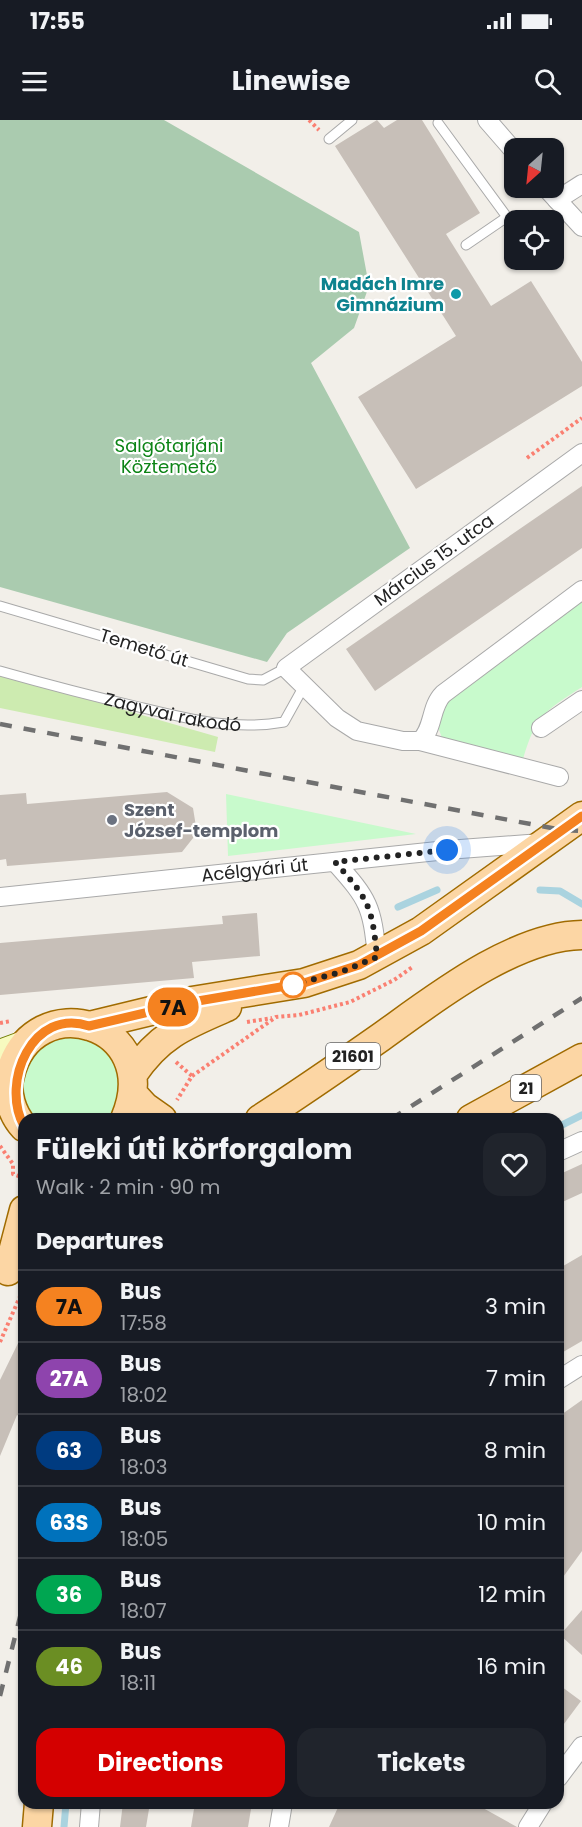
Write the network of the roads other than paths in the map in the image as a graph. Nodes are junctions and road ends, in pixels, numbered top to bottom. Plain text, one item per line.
1 (352, 120) edge
2 (487, 120) edge
3 (438, 121) edge
4 (329, 139) dead end
5 (504, 140) edge
6 (582, 184) edge
7 (564, 190) edge
8 (555, 198) edge
9 (582, 227) edge
10 (466, 245) dead end
11 (582, 453) edge
12 (582, 590) edge
13 (0, 606) edge
14 (286, 668) junction
15 (0, 670) edge
16 (304, 686) junction
17 (582, 700) edge
18 (541, 728) dead end
19 (420, 741) junction
20 (559, 777) dead end
21 (582, 816) edge
22 (545, 843) junction
23 (335, 862) junction
24 (0, 897) edge
25 (582, 935) edge
26 (377, 957) junction
27 (262, 991) junction
28 (89, 1026) junction
29 (12, 1048) edge
30 (582, 1058) edge
31 (130, 1096) edge
32 (154, 1113) edge
33 (265, 1113) edge
34 (482, 1113) edge
35 (13, 1114) edge
36 (582, 1140) edge
37 (564, 1149) edge
38 (18, 1244) edge
39 (18, 1262) edge
40 (11, 1283) edge
41 (582, 1365) edge
42 (564, 1376) edge
43 (582, 1746) edge
44 (564, 1768) edge
45 (38, 1809) edge
46 (90, 1809) edge
47 (282, 1809) edge
48 (539, 1809) edge
49 (37, 1827) edge
50 (89, 1827) edge
51 (279, 1827) edge
52 (528, 1827) edge

1 - 4 lane
2 - 5 street
3 - 10 lane
6 - 7 street
8 - 9 street
11 - 14 street, Március 15. utca
12 - 19 street
13 - 14 lane, Temető út
14 - 16 street
15 - 16 lane, Zagyvai rakodó
16 - 19 street
17 - 18 street
19 - 20 street
21 - 22 main road
22 - 23 street, Acélgyári út
22 - 26 main road
23 - 24 street, Acélgyári út
23 - 26 street
25 - 33 main road, 21601
26 - 27 main road
27 - 28 main road
27 - 31 main road
28 - 29 main road
28 - 31 main road
29 - 35 main road
30 - 34 main road, 21
31 - 32 main road
36 - 37 street
38 - 40 main road
39 - 40 main road
41 - 42 street
43 - 44 street
45 - 49 main road
46 - 50 street
47 - 51 street
48 - 52 street

